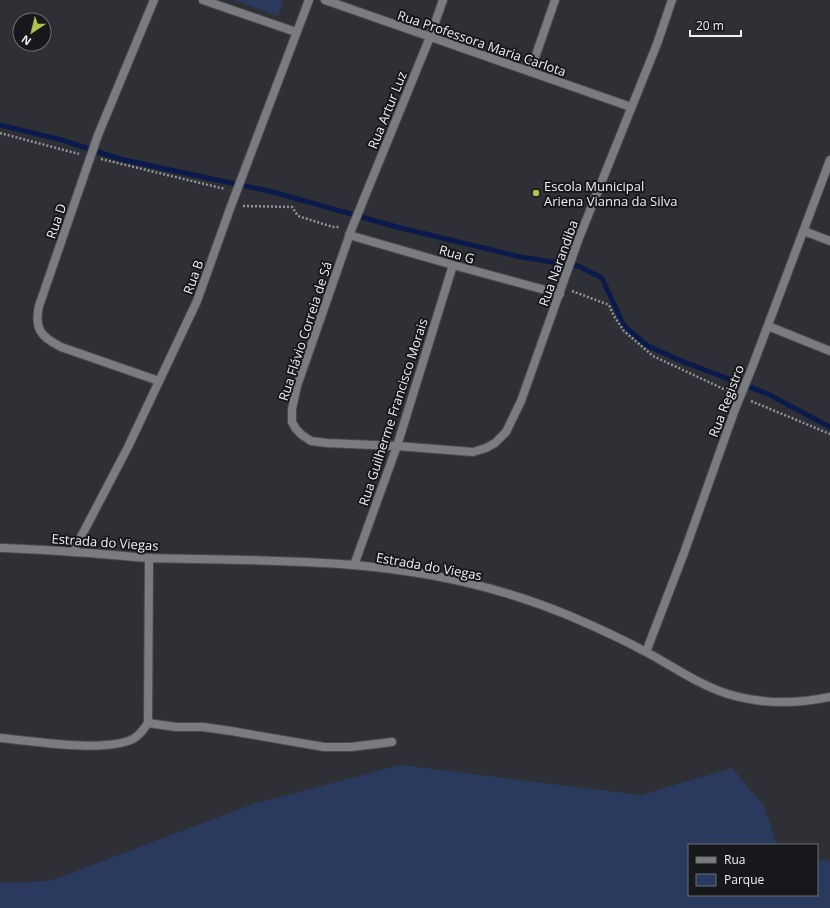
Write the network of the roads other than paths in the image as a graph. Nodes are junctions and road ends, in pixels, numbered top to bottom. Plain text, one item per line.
1 (154, 0) edge
2 (203, 0) edge
3 (309, 0) edge
4 (325, 0) edge
5 (444, 0) edge
6 (555, 0) edge
7 (672, 0) edge
8 (296, 32) junction
9 (430, 37) junction
10 (530, 72) junction
11 (631, 107) junction
12 (830, 160) edge
13 (804, 231) junction
14 (350, 232) junction
15 (830, 242) edge
16 (453, 265) junction
17 (561, 290) junction
18 (768, 326) junction
19 (830, 351) edge
20 (159, 381) junction
21 (397, 446) junction
22 (0, 548) edge
23 (74, 552) junction
24 (149, 558) junction
25 (354, 565) junction
26 (646, 652) junction
27 (830, 697) edge
28 (148, 723) junction
29 (0, 738) edge
30 (392, 742) dead end

1 - 20 street, Rua D
2 - 8 street
3 - 8 street, Rua B
4 - 9 street, Rua Professora Maria Carlota
5 - 9 street, Rua Artur Luz
6 - 10 street
7 - 11 street, Rua Narandiba
8 - 20 street, Rua B
9 - 10 street, Rua Professora Maria Carlota
9 - 14 street, Rua Artur Luz
10 - 11 street, Rua Professora Maria Carlota
11 - 17 street, Rua Narandiba
12 - 13 street, Rua Registro
13 - 15 street
13 - 18 street, Rua Registro
14 - 16 street, Rua G
14 - 21 street, Rua Flávio Correia de Sá
16 - 17 street, Rua G
16 - 21 street, Rua Guilherme Francisco Morais
17 - 21 street, Rua Narandiba
18 - 19 street
18 - 26 street, Rua Registro, bridge
20 - 23 street, Rua B
21 - 25 street, Rua Guilherme Francisco Morais
22 - 23 street, Estrada do Viegas
23 - 24 street, Estrada do Viegas
24 - 25 street, Estrada do Viegas
24 - 28 street
25 - 26 street, Estrada do Viegas
26 - 27 street, Estrada do Viegas
28 - 29 street
28 - 30 street

